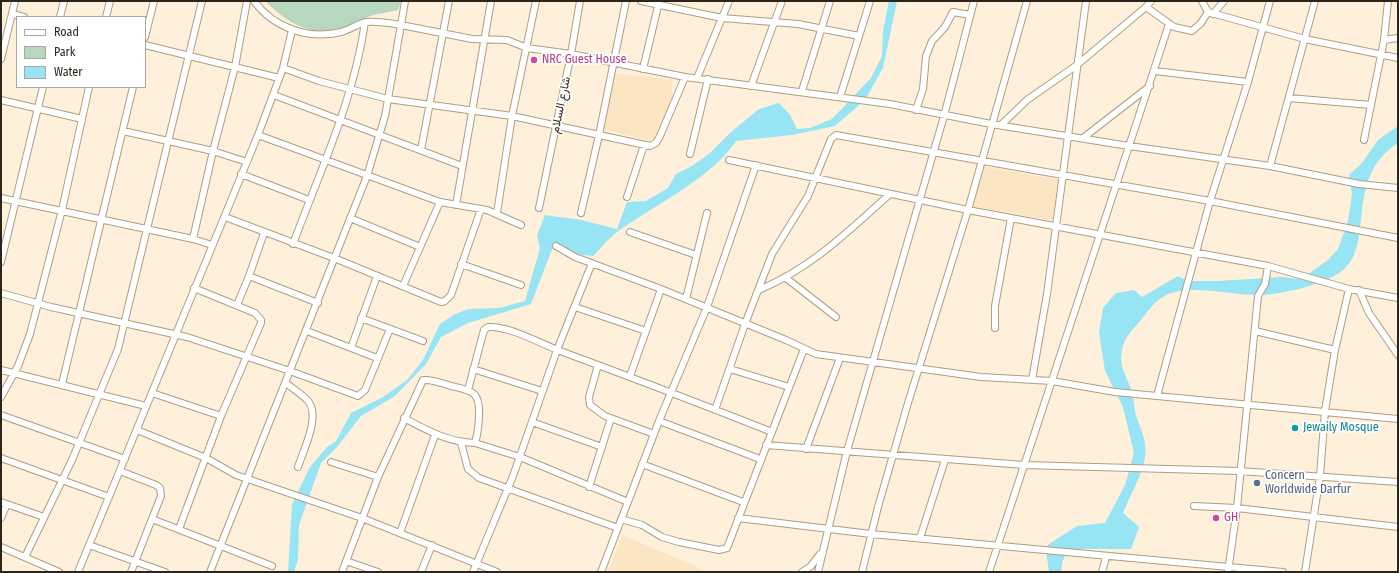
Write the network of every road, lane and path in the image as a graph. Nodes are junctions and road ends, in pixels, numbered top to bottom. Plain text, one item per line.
1 (15, 1) edge
2 (64, 1) edge
3 (110, 1) edge
4 (154, 1) edge
5 (202, 1) edge
6 (247, 1) edge
7 (254, 1) edge
8 (405, 1) edge
9 (449, 1) edge
10 (491, 1) edge
11 (536, 1) edge
12 (580, 1) edge
13 (626, 1) edge
14 (641, 1) edge
15 (730, 1) edge
16 (782, 1) edge
17 (830, 1) edge
18 (870, 1) edge
19 (974, 1) edge
20 (1027, 1) edge
21 (1086, 1) edge
22 (1151, 1) edge
23 (1202, 1) edge
24 (1224, 1) edge
25 (1270, 1) edge
26 (1316, 1) edge
27 (1388, 1) edge
28 (659, 3) edge
29 (1146, 7) junction
30 (1211, 13) junction
31 (12, 14) junction
32 (970, 15) junction
33 (20, 16) edge
34 (60, 16) edge
35 (106, 16) edge
36 (722, 18) junction
37 (365, 22) junction
38 (774, 23) junction
39 (400, 24) junction
40 (1169, 24) junction
41 (822, 28) junction
42 (1263, 28) junction
43 (292, 30) junction
44 (146, 33) edge
45 (442, 33) junction
46 (860, 36) junction
47 (1398, 38) edge
48 (1305, 39) junction
49 (483, 40) junction
50 (1384, 40) junction
51 (146, 45) edge
52 (527, 48) junction
53 (571, 54) junction
54 (1381, 54) junction
55 (188, 56) junction
56 (1398, 58) edge
57 (1, 59) edge
58 (614, 63) junction
59 (1077, 65) junction
60 (235, 67) junction
61 (283, 68) junction
62 (643, 69) junction
63 (1155, 71) junction
64 (686, 76) junction
65 (279, 78) junction
66 (696, 78) junction
67 (708, 79) junction
68 (1248, 82) junction
69 (751, 86) junction
70 (1150, 86) junction
71 (43, 88) edge
72 (89, 88) edge
73 (133, 88) edge
74 (351, 89) junction
75 (802, 91) junction
76 (274, 95) junction
77 (840, 97) junction
78 (1289, 98) junction
79 (388, 99) junction
80 (1, 100) edge
81 (430, 104) junction
82 (1371, 105) junction
83 (38, 108) junction
84 (472, 110) junction
85 (916, 110) junction
86 (512, 116) junction
87 (944, 116) junction
88 (82, 119) junction
89 (340, 120) junction
90 (991, 124) junction
91 (556, 125) junction
92 (1001, 125) junction
93 (123, 131) junction
94 (258, 135) junction
95 (380, 135) junction
96 (599, 135) junction
97 (1069, 136) junction
98 (1084, 138) junction
99 (1364, 140) dead end
100 (168, 141) junction
101 (644, 146) junction
102 (1129, 146) junction
103 (213, 150) junction
104 (421, 150) junction
105 (932, 153) junction
106 (690, 154) dead end
107 (729, 160) dead end
108 (1224, 160) junction
109 (326, 161) junction
110 (247, 162) junction
111 (980, 162) junction
112 (756, 165) junction
113 (462, 166) junction
114 (1270, 166) junction
115 (242, 174) junction
116 (367, 176) junction
117 (1063, 177) junction
118 (816, 178) junction
119 (1116, 185) junction
120 (1398, 188) edge
121 (890, 194) junction
122 (627, 197) dead end
123 (1, 198) edge
124 (309, 200) junction
125 (919, 200) junction
126 (15, 201) junction
127 (440, 202) junction
128 (1210, 202) junction
129 (456, 205) junction
130 (539, 208) dead end
131 (481, 209) junction
132 (62, 210) junction
133 (968, 210) junction
134 (581, 213) dead end
135 (707, 213) dead end
136 (497, 214) junction
137 (225, 217) junction
138 (350, 218) junction
139 (1011, 218) junction
140 (101, 219) junction
141 (521, 225) dead end
142 (1056, 226) junction
143 (146, 229) junction
144 (630, 232) dead end
145 (264, 233) junction
146 (1100, 235) junction
147 (193, 238) junction
148 (1398, 238) edge
149 (293, 244) junction
150 (212, 245) junction
151 (556, 246) dead end
152 (420, 247) junction
153 (1197, 254) junction
154 (696, 255) junction
155 (334, 258) junction
156 (1, 262) edge
157 (592, 263) junction
158 (461, 264) junction
159 (1268, 266) junction
160 (249, 276) junction
161 (377, 276) junction
162 (786, 278) junction
163 (521, 285) dead end
164 (403, 286) junction
165 (194, 288) junction
166 (661, 288) junction
167 (1349, 289) junction
168 (759, 290) junction
169 (1359, 290) junction
170 (1, 293) edge
171 (1398, 298) edge
172 (686, 299) junction
173 (318, 303) junction
174 (38, 304) junction
175 (237, 306) junction
176 (575, 307) junction
177 (707, 307) junction
178 (79, 313) junction
179 (836, 317) dead end
180 (361, 318) junction
181 (125, 324) junction
182 (745, 324) junction
183 (995, 328) dead end
184 (390, 329) junction
185 (646, 330) junction
186 (307, 331) junction
187 (1255, 331) junction
188 (175, 334) junction
189 (423, 341) dead end
190 (350, 348) junction
191 (804, 349) junction
192 (557, 350) junction
193 (1335, 350) junction
194 (1398, 355) edge
195 (245, 356) junction
196 (377, 358) junction
197 (840, 358) junction
198 (872, 363) junction
199 (598, 365) junction
200 (918, 368) junction
201 (730, 369) junction
202 (1, 370) edge
203 (473, 370) junction
204 (290, 371) junction
205 (14, 374) junction
206 (630, 376) junction
207 (1032, 380) junction
208 (1052, 381) junction
209 (286, 383) junction
210 (62, 384) junction
211 (789, 387) junction
212 (468, 390) junction
213 (542, 391) junction
214 (152, 393) junction
215 (671, 393) junction
216 (99, 395) junction
217 (1157, 396) junction
218 (1, 397) edge
219 (1247, 404) junction
220 (146, 406) junction
221 (715, 410) junction
222 (1325, 411) junction
223 (1, 415) edge
224 (221, 416) junction
225 (404, 418) junction
226 (611, 418) junction
227 (1398, 419) edge
228 (659, 421) junction
229 (532, 422) junction
230 (137, 430) junction
231 (772, 432) junction
232 (654, 434) junction
233 (435, 435) junction
234 (461, 442) junction
235 (475, 443) junction
236 (78, 444) junction
237 (766, 445) junction
238 (602, 447) junction
239 (806, 449) junction
240 (847, 451) junction
241 (893, 455) junction
242 (520, 457) junction
243 (1, 458) edge
244 (206, 458) junction
245 (125, 459) junction
246 (760, 459) junction
247 (946, 460) junction
248 (331, 462) dead end
249 (642, 464) junction
250 (1024, 465) junction
251 (298, 468) dead end
252 (120, 471) junction
253 (1239, 471) junction
254 (1320, 476) junction
255 (378, 477) junction
256 (247, 479) junction
257 (62, 482) junction
258 (1398, 482) edge
259 (589, 487) junction
260 (507, 488) junction
261 (109, 497) junction
262 (628, 502) junction
263 (743, 502) junction
264 (4, 503) edge
265 (1194, 506) dead end
266 (1237, 508) junction
267 (44, 517) junction
268 (1313, 517) junction
269 (1, 518) edge
270 (362, 518) junction
271 (738, 518) junction
272 (152, 519) junction
273 (621, 519) junction
274 (1398, 527) edge
275 (618, 528) junction
276 (179, 529) junction
277 (827, 529) junction
278 (400, 533) junction
279 (871, 534) junction
280 (920, 538) junction
281 (89, 545) junction
282 (432, 545) junction
283 (220, 546) junction
284 (997, 546) junction
285 (1, 547) edge
286 (822, 551) junction
287 (25, 557) junction
288 (1106, 557) junction
289 (135, 561) junction
290 (346, 561) junction
291 (476, 564) junction
292 (272, 566) dead end
293 (1228, 569) edge
294 (59, 572) edge
295 (78, 572) edge
296 (131, 572) edge
297 (165, 572) edge
298 (210, 572) edge
299 (342, 572) edge
300 (378, 572) edge
301 (421, 572) edge
302 (473, 572) edge
303 (497, 572) edge
304 (601, 572) edge
305 (802, 572) edge
306 (818, 572) edge
307 (862, 572) edge
308 (989, 572) edge
309 (1102, 572) edge
310 (1283, 572) edge
311 (1305, 572) edge

1 - 31 street
2 - 34 street
3 - 35 street
4 - 44 street
5 - 55 street
6 - 60 street
7 - 43 street
8 - 39 street
9 - 45 street
10 - 49 street
11 - 52 street
12 - 53 street, شارع السلام
13 - 58 street
14 - 28 street
15 - 36 street
16 - 38 street
17 - 41 street
18 - 46 street
19 - 32 street
20 - 90 street
21 - 59 street
22 - 29 street
23 - 30 street
24 - 30 street
25 - 42 street
26 - 48 street
27 - 50 street
28 - 36 street
28 - 62 street
29 - 40 street
29 - 59 street
30 - 40 street
30 - 42 street
31 - 33 street
31 - 57 street
32 - 85 street
32 - 87 street
36 - 38 street
36 - 66 street
37 - 39 street
37 - 43 street
37 - 74 street
38 - 41 street
38 - 69 street
39 - 45 street
39 - 79 street
40 - 63 street
41 - 46 street
41 - 75 street
42 - 48 street
42 - 68 street
43 - 61 street
45 - 49 street
45 - 81 street
46 - 77 street
47 - 50 street
48 - 54 street
48 - 78 street
49 - 52 street
49 - 84 street
50 - 54 street
51 - 55 street
52 - 53 street
52 - 86 street
53 - 58 street
53 - 91 street, شارع السلام
54 - 56 street
54 - 82 street
55 - 60 street
55 - 100 street
58 - 62 street
58 - 96 street
59 - 92 street
59 - 97 street
60 - 65 street
60 - 103 street
61 - 65 street
61 - 74 street
62 - 64 street
63 - 68 street
63 - 70 street
64 - 66 street
64 - 101 street
65 - 76 street
66 - 67 street
67 - 69 street
67 - 106 street
68 - 108 street
69 - 75 street
70 - 98 street
70 - 102 street
71 - 83 street
72 - 88 street
73 - 93 street
74 - 79 street
74 - 89 street
75 - 77 street
76 - 89 street
76 - 94 street
77 - 85 street
78 - 82 street
78 - 114 street
79 - 81 street
79 - 95 street
80 - 83 street
81 - 84 street
81 - 104 street
82 - 99 street
83 - 88 street
83 - 126 street
84 - 86 street
84 - 113 street
85 - 87 street
86 - 91 street
86 - 136 street
87 - 90 street
87 - 105 street
88 - 132 street
89 - 95 street
89 - 109 street
90 - 92 street
90 - 111 street
91 - 96 street
91 - 130 street, شارع السلام
92 - 97 street
93 - 100 street
93 - 140 street
94 - 109 street
94 - 110 street
95 - 104 street
95 - 116 street
96 - 101 street
96 - 134 street
97 - 98 street
97 - 117 street
98 - 102 street
100 - 103 street
100 - 143 street
101 - 122 street
102 - 108 street
102 - 119 street
103 - 110 street
103 - 147 street
104 - 113 street
105 - 111 street
105 - 118 street
105 - 125 street
107 - 112 street
108 - 114 street
108 - 128 street
109 - 116 street
109 - 124 street
110 - 115 street
111 - 117 street
111 - 133 street
112 - 118 street
112 - 177 street
113 - 129 street
114 - 120 street
115 - 124 street
115 - 137 street
116 - 127 street
116 - 138 street
117 - 119 street
117 - 142 street
118 - 121 street
118 - 168 street
119 - 128 street
119 - 146 street
121 - 125 street
121 - 162 street
123 - 126 street
124 - 149 street
125 - 133 street
125 - 198 street
126 - 132 street
126 - 156 street
127 - 129 street
127 - 152 street
128 - 148 street
128 - 153 street
129 - 131 street
131 - 136 street
131 - 158 street
132 - 140 street
132 - 174 street
133 - 139 street
133 - 200 street
135 - 154 street
136 - 141 street
137 - 145 street
137 - 150 street
138 - 152 street
138 - 155 street
139 - 142 street
139 - 183 street
140 - 143 street
140 - 178 street
142 - 146 street
142 - 207 street
143 - 147 street
143 - 181 street
144 - 154 street
145 - 149 street
145 - 160 street
146 - 153 street
146 - 208 street
147 - 150 street
149 - 155 street
150 - 165 street
151 - 157 street
152 - 164 street
153 - 159 street
153 - 217 street
154 - 172 street
155 - 161 street
155 - 173 street
157 - 166 street
157 - 176 street
158 - 163 street
158 - 164 street
159 - 167 street
159 - 187 street
160 - 173 street
160 - 175 street
161 - 164 street
161 - 180 street
162 - 168 street
162 - 179 street
165 - 175 street
165 - 188 street
166 - 172 street
166 - 185 street
167 - 169 street
167 - 193 street
168 - 182 street
169 - 171 street
169 - 194 street
170 - 174 street
172 - 177 street
173 - 186 street
174 - 178 street
174 - 205 street
175 - 195 street
176 - 185 street
176 - 192 street
177 - 182 street
177 - 215 street
178 - 181 street
178 - 210 street
180 - 184 street
180 - 190 street
181 - 188 street
181 - 216 street
182 - 191 street
182 - 201 street
184 - 189 street
184 - 196 street
185 - 206 street
186 - 190 street
186 - 204 street
187 - 193 street
187 - 219 street
188 - 195 street
188 - 214 street
190 - 196 street
191 - 197 street
191 - 211 street
192 - 199 street
192 - 203 street
192 - 213 street
193 - 222 street
195 - 204 street
195 - 224 street
196 - 204 street
197 - 198 street
197 - 239 street
198 - 200 street
198 - 240 street
199 - 206 street
199 - 226 street
200 - 207 street
200 - 241 street
201 - 211 street
201 - 221 street
202 - 205 street
203 - 212 street
203 - 213 street
204 - 209 street
205 - 210 street
205 - 218 street
206 - 215 street
207 - 208 street
208 - 217 street
208 - 250 street
209 - 251 street
209 - 256 street
210 - 216 street
211 - 231 street
212 - 225 street
212 - 235 street
213 - 229 street
214 - 220 street
214 - 224 street
215 - 221 street
215 - 228 street
216 - 220 street
216 - 236 street
217 - 219 street
219 - 222 street
219 - 253 street
220 - 230 street
221 - 231 street
222 - 227 street
222 - 254 street
223 - 236 street
224 - 244 street
225 - 233 street
225 - 255 street
226 - 232 street
226 - 238 street
228 - 232 street
228 - 246 street
229 - 238 street
229 - 242 street
230 - 244 street
230 - 245 street
231 - 237 street
232 - 249 street
233 - 234 street
233 - 278 street
234 - 235 street
234 - 260 street
235 - 242 street
236 - 245 street
236 - 257 street
237 - 239 street
237 - 246 street
238 - 259 street
239 - 240 street
240 - 241 street
240 - 277 street
241 - 247 street
241 - 279 street
242 - 259 street
242 - 260 street
243 - 257 street
244 - 256 street
244 - 276 street
245 - 252 street
246 - 263 street
247 - 250 street
247 - 280 street
248 - 255 street
249 - 262 street
249 - 263 street
250 - 253 street
250 - 284 street
252 - 261 street
252 - 272 street
253 - 254 street
253 - 266 street
254 - 258 street
254 - 268 street
255 - 270 street
256 - 270 street
256 - 283 street
257 - 261 street
257 - 267 street
259 - 262 street
260 - 275 street
260 - 291 street
261 - 281 street
262 - 273 street
263 - 271 street
264 - 267 street
264 - 269 street
265 - 266 street
266 - 268 street
266 - 293 street
267 - 287 street
268 - 274 street
268 - 311 street
270 - 278 street
270 - 290 street
271 - 273 street
271 - 277 street
272 - 276 street
272 - 289 street
273 - 275 street
275 - 304 street
276 - 283 street
277 - 279 street
277 - 286 street
278 - 282 street
279 - 280 street
279 - 307 street
280 - 284 street
281 - 289 street
281 - 295 street
282 - 291 street
282 - 301 street
283 - 292 street
283 - 298 street
284 - 288 street
284 - 308 street
285 - 287 street
286 - 305 street
286 - 306 street
287 - 294 street
288 - 293 street
288 - 309 street
289 - 296 street
289 - 297 street
290 - 299 street
290 - 300 street
291 - 302 street
291 - 303 street
293 - 310 street

